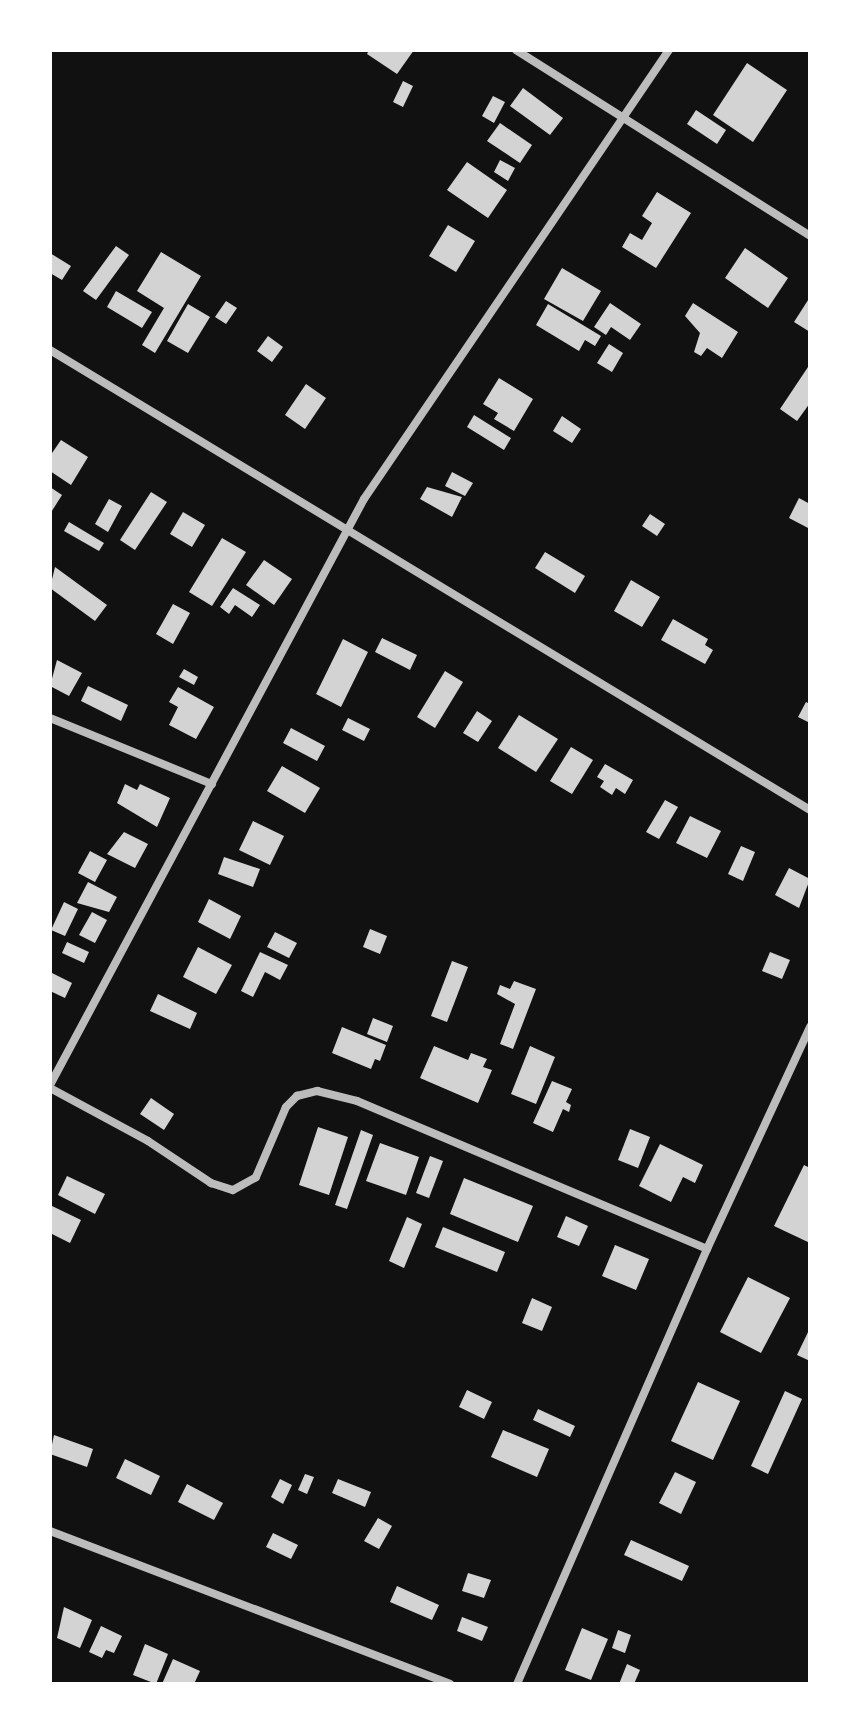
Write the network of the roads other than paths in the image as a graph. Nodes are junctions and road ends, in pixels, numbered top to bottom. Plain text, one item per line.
1 (516, 50) edge
2 (669, 50) edge
3 (623, 117) junction
4 (810, 236) edge
5 (50, 350) edge
6 (347, 529) junction
7 (50, 718) edge
8 (212, 784) junction
9 (810, 810) edge
10 (810, 1027) edge
11 (50, 1086) edge
12 (707, 1249) junction
13 (50, 1531) edge
14 (450, 1684) edge
15 (517, 1684) edge

1 - 3 street
2 - 3 street
3 - 4 street
3 - 6 street
5 - 6 street
6 - 8 street
6 - 9 street
7 - 8 street
8 - 11 street
10 - 12 street
11 - 12 street
12 - 15 street
13 - 14 street

